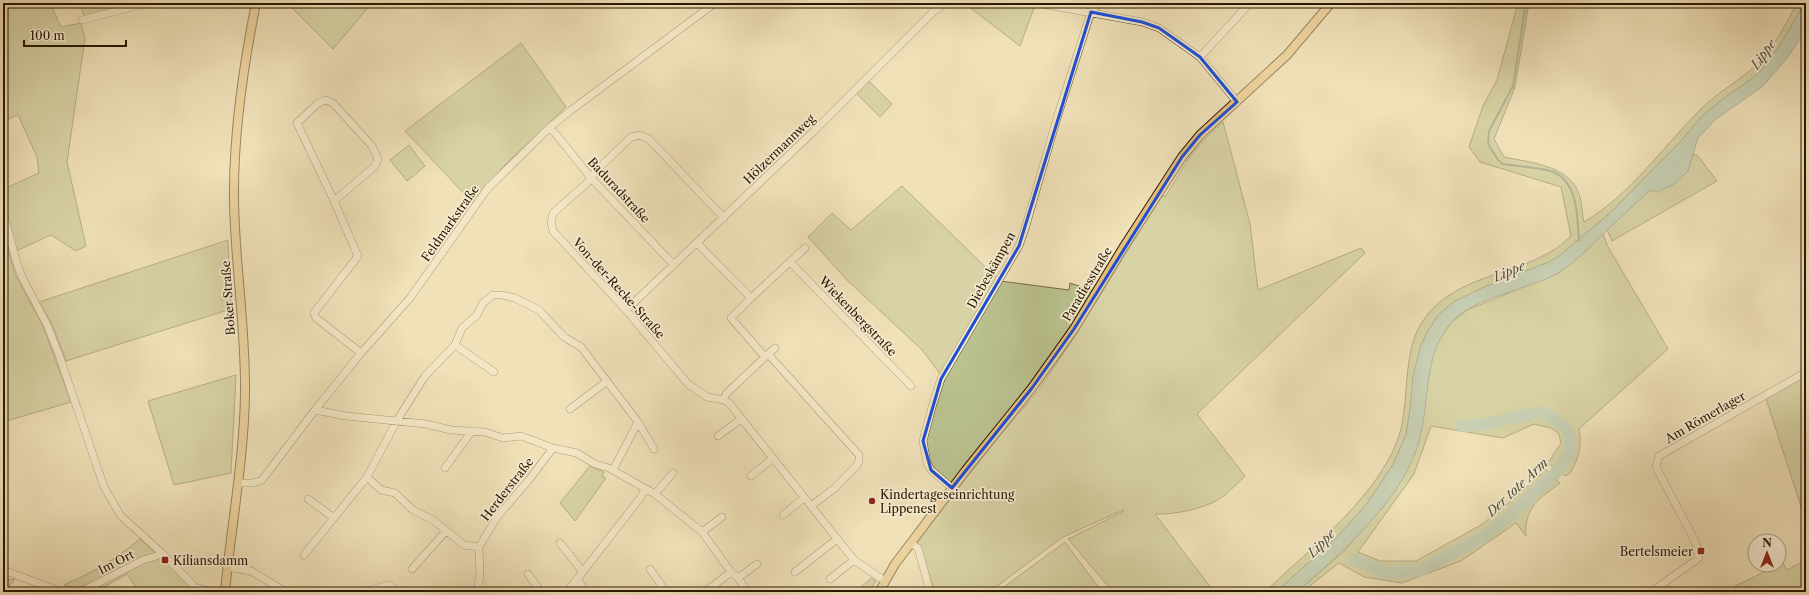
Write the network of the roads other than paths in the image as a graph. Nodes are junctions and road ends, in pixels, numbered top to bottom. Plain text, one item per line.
1 (147, 3) edge
2 (256, 3) edge
3 (715, 3) edge
4 (946, 3) edge
5 (1037, 3) edge
6 (1099, 3) edge
7 (1250, 3) edge
8 (1331, 3) edge
9 (1091, 12) junction
10 (82, 20) dead end
11 (1200, 57) junction
12 (1237, 102) junction
13 (549, 128) junction
14 (591, 178) junction
15 (334, 201) junction
16 (3, 212) edge
17 (724, 218) junction
18 (697, 243) junction
19 (805, 248) dead end
20 (790, 262) junction
21 (674, 265) junction
22 (751, 298) junction
23 (626, 310) junction
24 (455, 345) junction
25 (775, 348) dead end
26 (361, 353) junction
27 (767, 356) junction
28 (494, 372) dead end
29 (1806, 372) edge
30 (606, 382) junction
31 (911, 386) dead end
32 (724, 400) junction
33 (315, 410) junction
34 (570, 410) dead end
35 (741, 419) junction
36 (396, 422) junction
37 (638, 422) junction
38 (472, 431) junction
39 (718, 436) dead end
40 (553, 448) junction
41 (654, 448) dead end
42 (773, 458) junction
43 (445, 468) dead end
44 (613, 470) junction
45 (673, 473) dead end
46 (751, 476) dead end
47 (367, 477) junction
48 (239, 483) junction
49 (952, 488) junction
50 (645, 489) junction
51 (655, 494) junction
52 (804, 498) junction
53 (308, 499) dead end
54 (811, 506) junction
55 (783, 515) dead end
56 (722, 517) dead end
57 (334, 518) junction
58 (446, 531) junction
59 (702, 532) junction
60 (837, 539) junction
61 (560, 543) dead end
62 (911, 543) junction
63 (479, 547) junction
64 (163, 554) junction
65 (304, 555) dead end
66 (854, 560) junction
67 (757, 564) dead end
68 (227, 566) junction
69 (412, 569) dead end
70 (650, 569) dead end
71 (3, 570) edge
72 (583, 572) junction
73 (731, 572) junction
74 (795, 572) dead end
75 (528, 574) dead end
76 (738, 578) junction
77 (577, 579) junction
78 (830, 579) dead end
79 (886, 581) junction
80 (281, 591) edge
81 (62, 592) edge
82 (80, 592) edge
83 (212, 592) edge
84 (225, 592) edge
85 (368, 592) edge
86 (396, 592) edge
87 (477, 592) edge
88 (541, 592) edge
89 (567, 592) edge
90 (586, 592) edge
91 (666, 592) edge
92 (705, 592) edge
93 (748, 592) edge
94 (879, 592) edge
95 (930, 592) edge
96 (1651, 592) edge

1 - 10 street
2 - 48 main road, Boker Straße
3 - 13 street, Feldmarkstraße
4 - 17 street, Hölzermannweg
5 - 9 street
6 - 9 street, Diebeskämpen
7 - 11 street
8 - 12 main road, Paradiesstraße
9 - 11 street
9 - 49 street, Diebeskämpen
11 - 12 street
12 - 49 main road, Paradiesstraße
13 - 14 street, Baduradstraße
13 - 26 street, Feldmarkstraße
14 - 17 street
14 - 21 street, Baduradstraße
14 - 23 street, Von-der-Recke-Straße
15 - 15 street
15 - 26 street
16 - 64 street
17 - 18 street, Hölzermannweg
18 - 21 street, Hölzermannweg
18 - 22 street
19 - 20 street
20 - 22 street
20 - 31 street, Wiekenbergstraße
21 - 23 street, Hölzermannweg
22 - 27 street
23 - 32 street, Von-der-Recke-Straße
24 - 28 street
24 - 30 street
24 - 36 street
25 - 27 street
26 - 33 street, Feldmarkstraße
27 - 32 street
27 - 54 street
29 - 96 street, Am Römerlager
30 - 34 street
30 - 37 street
32 - 35 street
33 - 36 street
33 - 48 street, Feldmarkstraße
35 - 39 street
35 - 42 street
36 - 38 street
36 - 47 street
37 - 41 street
37 - 44 street
38 - 40 street
38 - 43 street
40 - 44 street
40 - 63 street, Herderstraße
42 - 46 street
42 - 52 street
44 - 50 street
45 - 51 street
47 - 57 street
47 - 58 street
48 - 68 main road, Boker Straße
49 - 62 main road, Paradiesstraße
50 - 51 street
50 - 72 street
51 - 59 street
52 - 54 street
52 - 55 street
53 - 57 street
54 - 60 street
56 - 59 street
57 - 65 street
58 - 63 street
58 - 69 street
59 - 73 street
60 - 66 street
60 - 74 street
61 - 72 street
62 - 79 main road, Paradiesstraße
62 - 95 street
63 - 87 street
64 - 82 street, Im Ort
64 - 83 street
66 - 78 street
66 - 79 street
67 - 76 street
68 - 80 street
68 - 84 main road, Boker Straße
70 - 91 street
71 - 81 street
72 - 77 street
73 - 76 street
73 - 92 street
75 - 88 street
76 - 93 street
77 - 89 street
77 - 90 street
79 - 94 main road, Paradiesstraße
85 - 86 street

